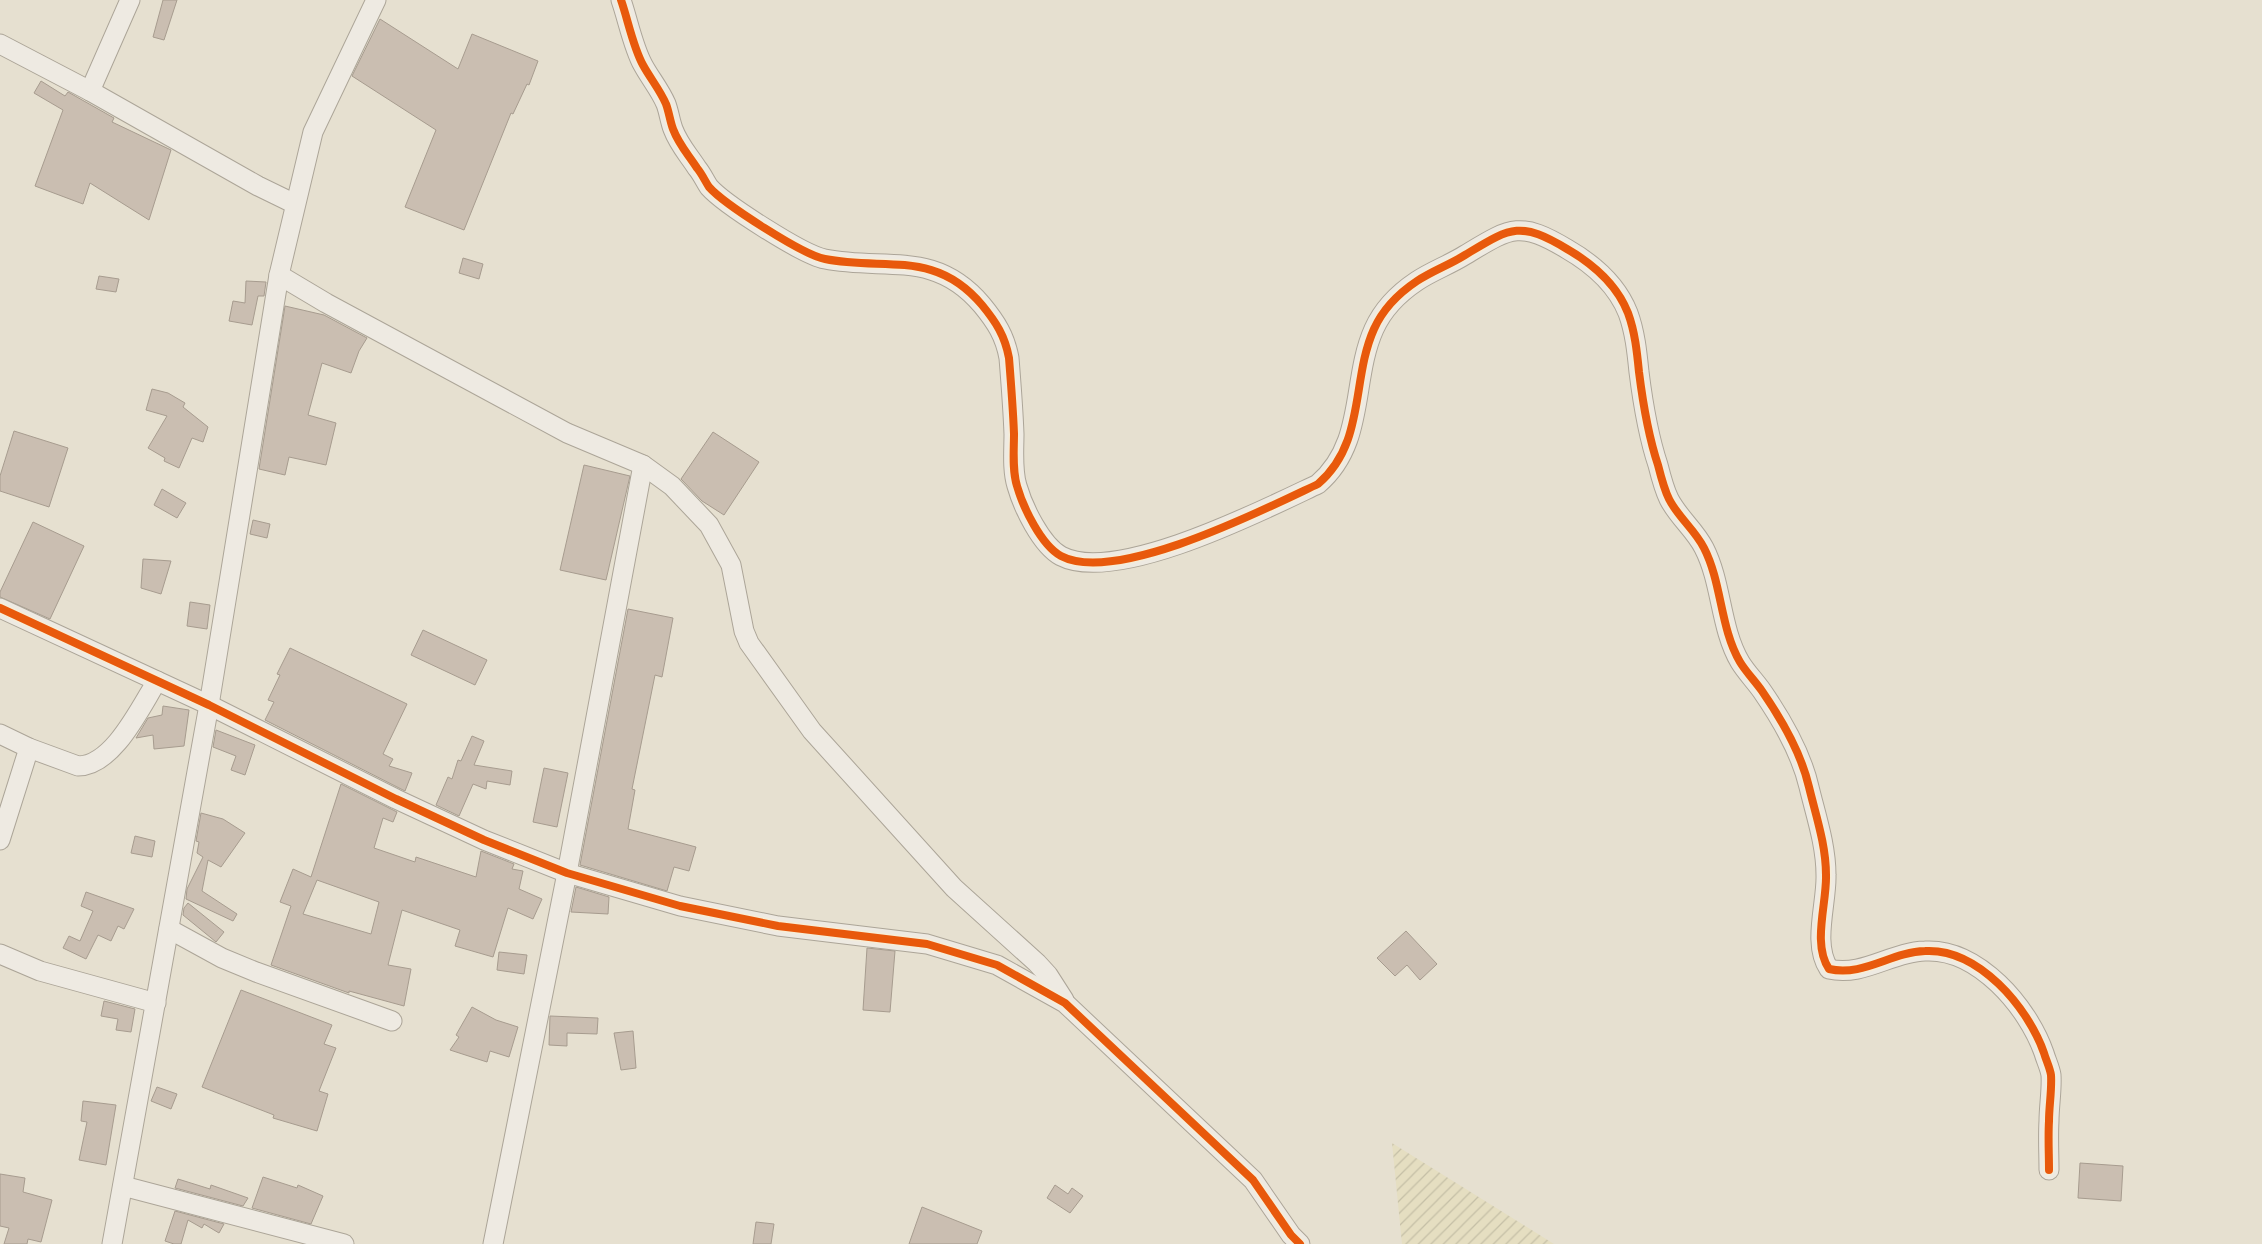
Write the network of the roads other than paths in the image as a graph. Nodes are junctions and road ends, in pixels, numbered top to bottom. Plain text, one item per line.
1 (130, 0) edge
2 (376, 0) edge
3 (621, 0) edge
4 (0, 44) edge
5 (90, 91) junction
6 (295, 204) junction
7 (279, 275) junction
8 (643, 465) junction
9 (0, 608) edge
10 (157, 682) junction
11 (209, 705) junction
12 (0, 734) edge
13 (29, 748) junction
14 (0, 840) edge
15 (567, 873) junction
16 (169, 929) junction
17 (0, 954) edge
18 (156, 1003) junction
19 (1065, 1003) junction
20 (392, 1021) dead end
21 (2049, 1170) dead end
22 (123, 1186) junction
23 (112, 1244) edge
24 (344, 1244) edge
25 (492, 1244) edge
26 (1300, 1244) edge

1 - 5 street
2 - 6 street
3 - 21 street
4 - 5 street
5 - 6 street
6 - 7 street
7 - 8 street
7 - 11 street
8 - 15 street
8 - 19 street
9 - 10 street
10 - 11 street
10 - 13 street
11 - 15 street
11 - 16 street
12 - 13 street
13 - 14 street
15 - 19 street
15 - 25 street
16 - 18 street
16 - 20 street
17 - 18 street
18 - 22 street
19 - 26 street
22 - 23 street
22 - 24 street

